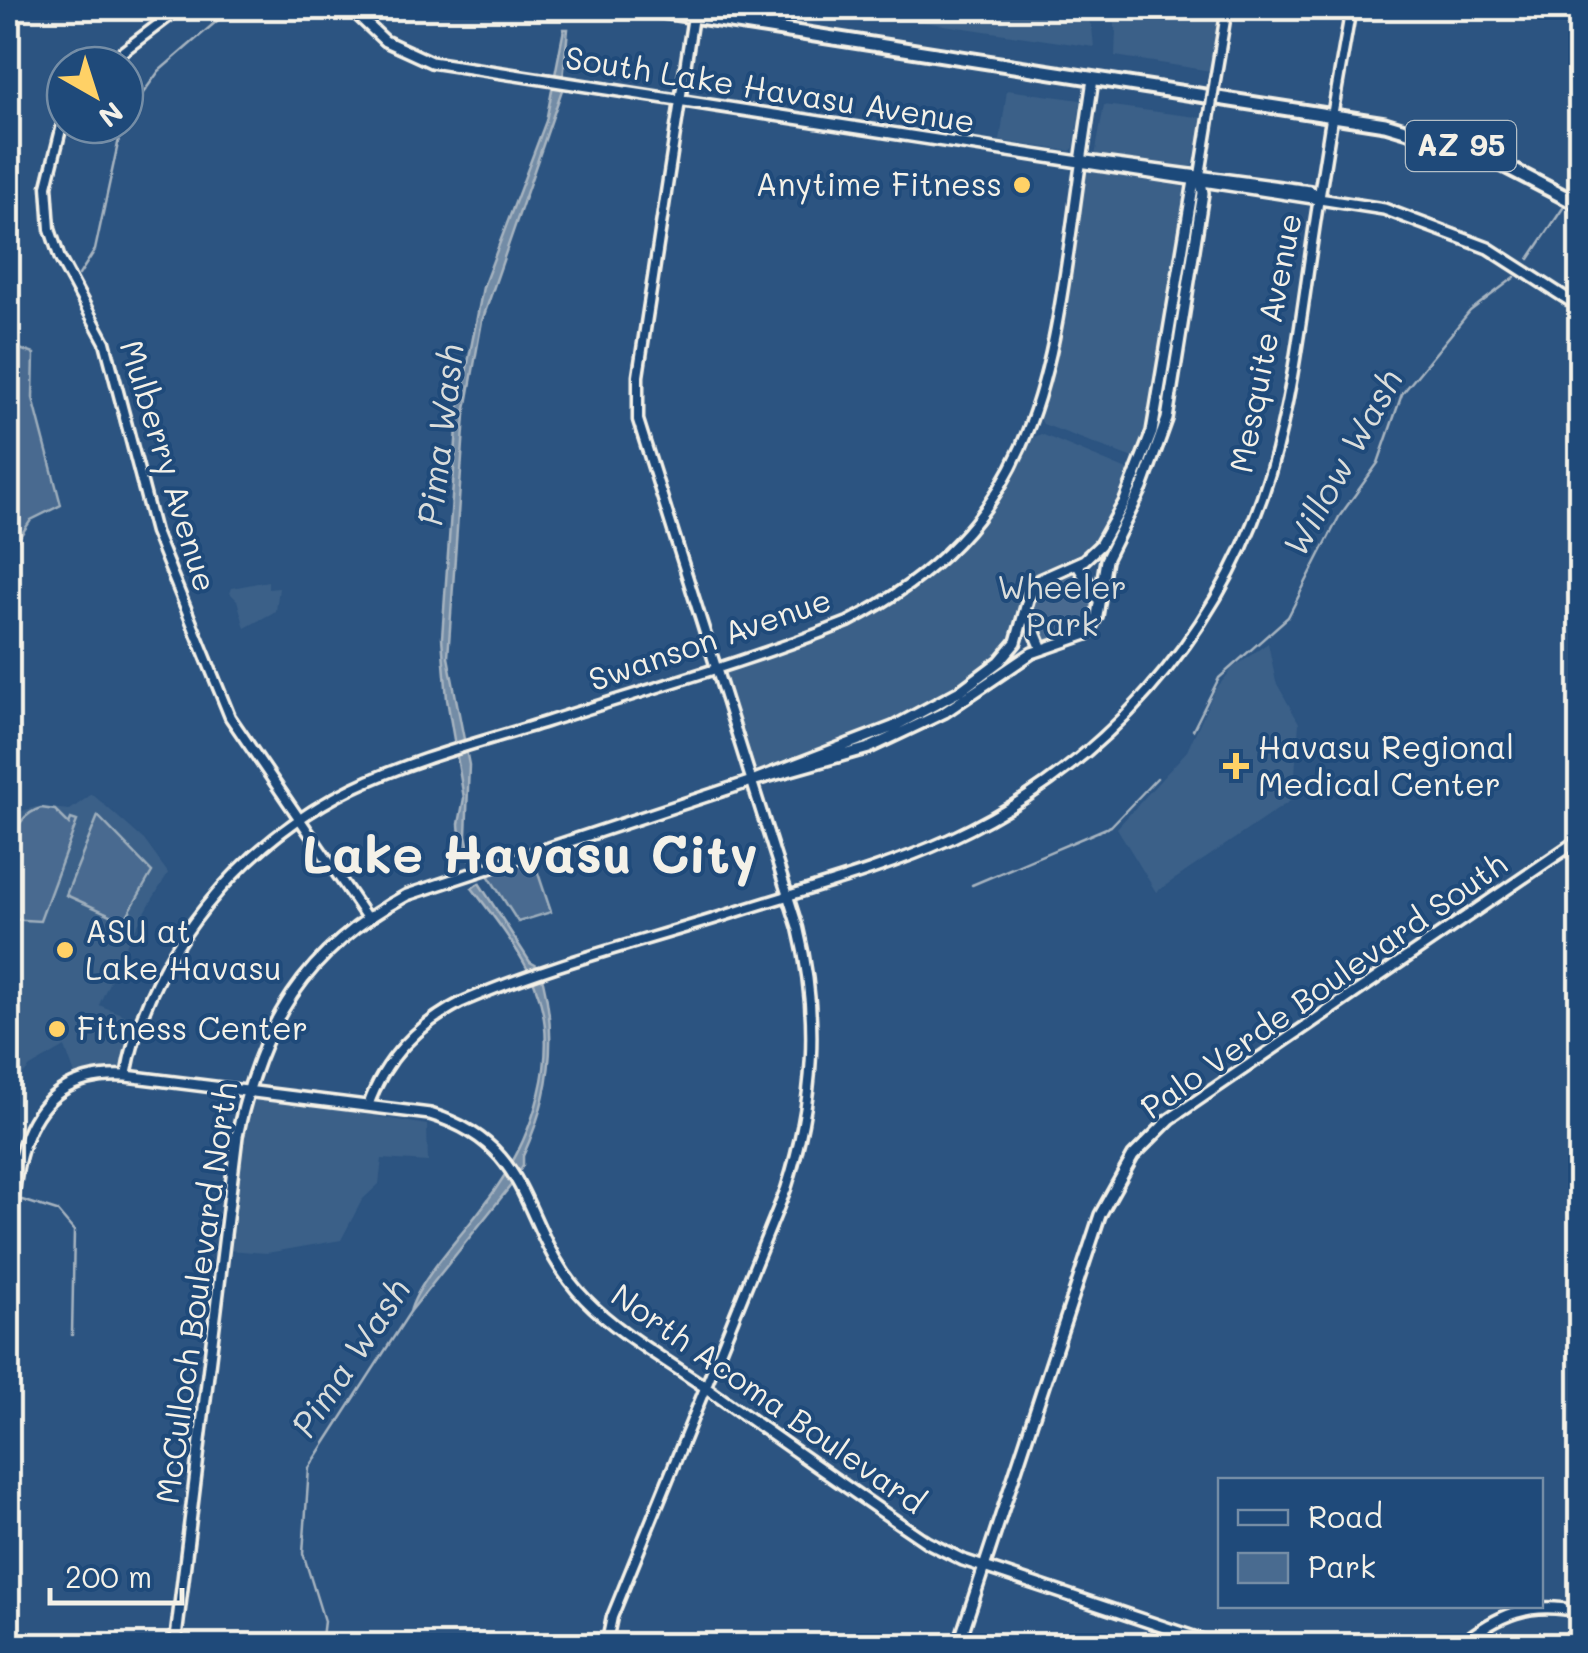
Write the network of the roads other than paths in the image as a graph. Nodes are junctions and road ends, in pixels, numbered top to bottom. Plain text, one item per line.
1 (180, 8) edge
2 (350, 8) edge
3 (641, 8) edge
4 (1226, 8) edge
5 (1351, 8) edge
6 (1562, 8) edge
7 (693, 16) junction
8 (1580, 30) edge
9 (131, 45) edge
10 (1093, 79) junction
11 (681, 101) junction
12 (1332, 116) junction
13 (58, 145) edge
14 (1081, 162) junction
15 (1199, 180) junction
16 (1319, 198) junction
17 (1580, 204) edge
18 (1186, 238) junction
19 (1192, 270) junction
20 (1580, 307) edge
21 (1174, 308) junction
22 (1182, 337) junction
23 (1076, 564) junction
24 (1097, 598) junction
25 (1026, 611) junction
26 (1042, 649) junction
27 (715, 667) junction
28 (871, 736) junction
29 (851, 754) junction
30 (752, 781) junction
31 (299, 820) junction
32 (1580, 838) edge
33 (788, 895) junction
34 (367, 918) junction
35 (126, 1076) junction
36 (246, 1091) junction
37 (368, 1106) junction
38 (8, 1301) edge
39 (707, 1389) junction
40 (984, 1568) junction
41 (1543, 1607) edge
42 (1533, 1608) edge
43 (1580, 1612) edge
44 (175, 1646) edge
45 (606, 1646) edge
46 (958, 1646) edge
47 (1221, 1646) edge
48 (1460, 1646) edge

1 - 9 street
2 - 11 main road, South Lake Havasu Avenue
3 - 7 highway, AZ 95
4 - 15 street, bridge
5 - 12 street, Mesquite Avenue
6 - 8 street
7 - 10 highway, AZ 95
7 - 11 street
10 - 12 highway, AZ 95
10 - 14 main road, Swanson Avenue
11 - 14 main road, South Lake Havasu Avenue
11 - 27 street
12 - 16 main road, Mesquite Avenue
12 - 17 highway, AZ 95
13 - 31 street, Mulberry Avenue
14 - 15 main road, South Lake Havasu Avenue
14 - 27 street, Swanson Avenue
15 - 16 main road, South Lake Havasu Avenue
15 - 18 main road
15 - 19 main road
16 - 20 main road, South Lake Havasu Avenue
16 - 33 street, Mesquite Avenue
18 - 19 main road
18 - 21 main road
19 - 22 main road
21 - 22 main road
21 - 23 main road
22 - 24 main road
23 - 24 main road
23 - 25 main road
24 - 26 main road
25 - 26 main road
25 - 28 main road
26 - 29 main road
27 - 30 street
27 - 31 street, Swanson Avenue
28 - 29 main road
28 - 30 main road
29 - 30 main road
30 - 33 street
30 - 34 main road, McCulloch Boulevard North
31 - 34 street, Mulberry Avenue
31 - 35 street, Swanson Avenue
32 - 40 main road, Palo Verde Boulevard South
33 - 37 street, Mesquite Avenue
33 - 39 street
34 - 36 main road, McCulloch Boulevard North
35 - 36 main road, North Acoma Boulevard
35 - 38 main road, North Acoma Boulevard
36 - 37 main road, North Acoma Boulevard
36 - 44 main road, McCulloch Boulevard North
37 - 39 main road, North Acoma Boulevard
39 - 40 main road, North Acoma Boulevard
39 - 45 street
40 - 46 main road, Palo Verde Boulevard South
40 - 47 main road, North Acoma Boulevard
41 - 43 main road
42 - 48 main road

